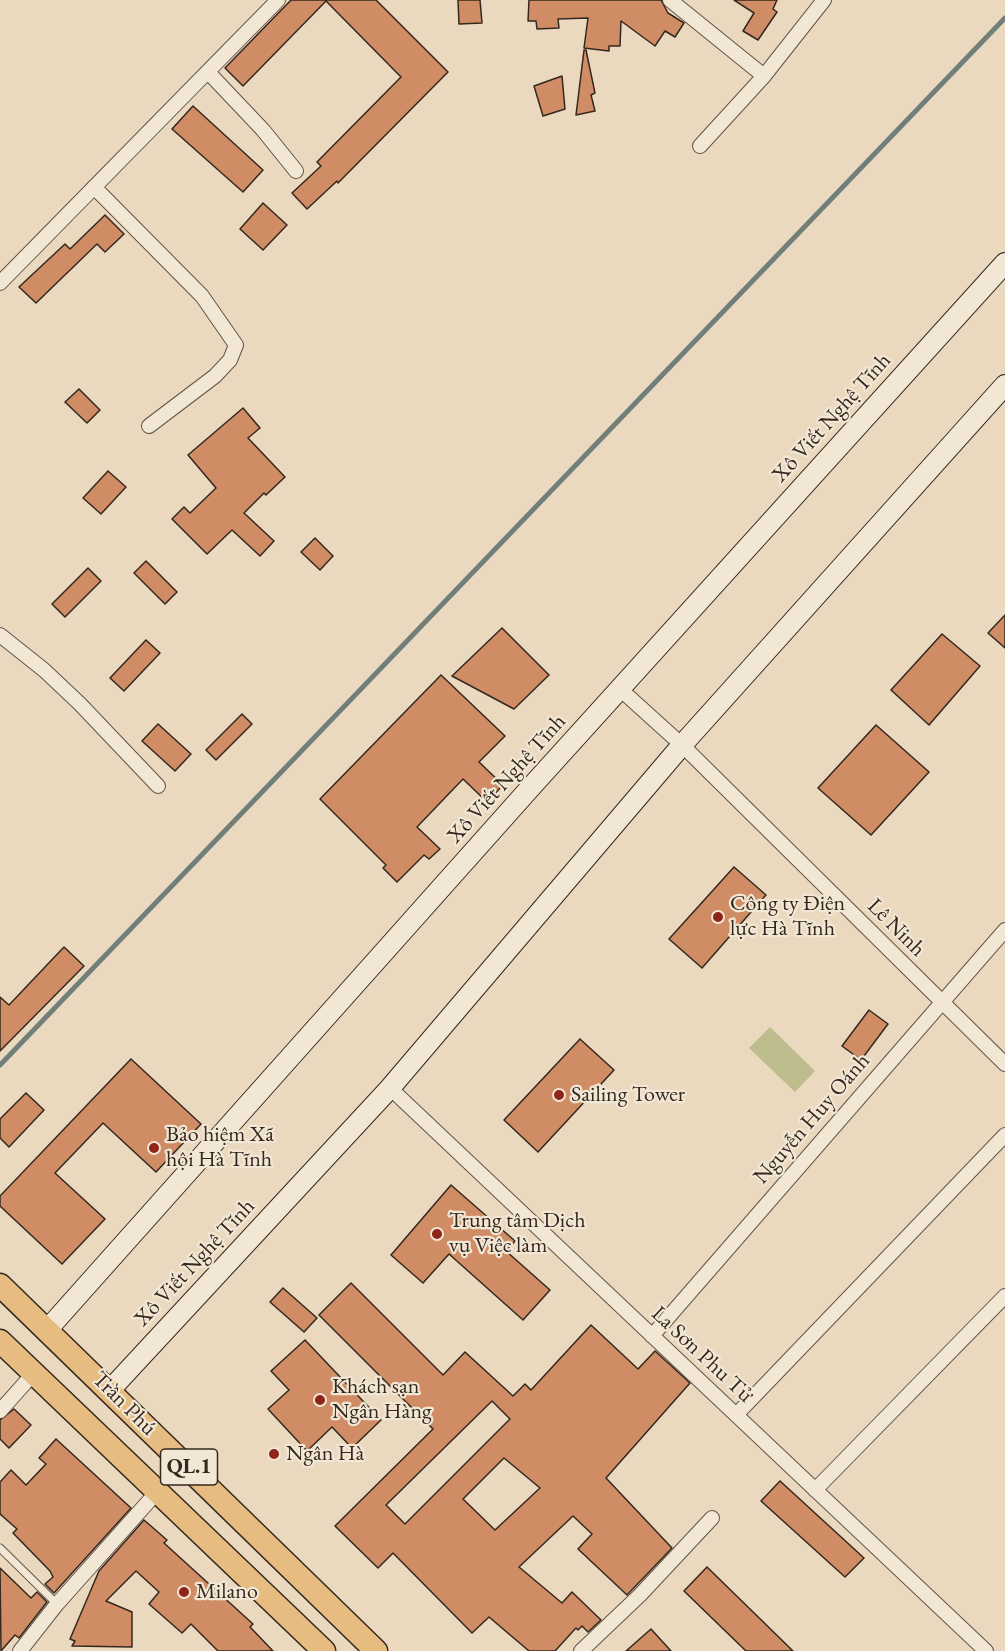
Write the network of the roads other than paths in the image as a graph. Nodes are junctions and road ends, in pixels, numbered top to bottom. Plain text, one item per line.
1 (278, 0) edge
2 (670, 0) edge
3 (824, 0) edge
4 (208, 72) junction
5 (764, 76) junction
6 (700, 146) dead end
7 (296, 171) dead end
8 (94, 187) junction
9 (1005, 263) edge
10 (0, 283) edge
11 (1005, 385) edge
12 (149, 426) dead end
13 (0, 635) edge
14 (620, 689) junction
15 (682, 746) junction
16 (158, 786) dead end
17 (1005, 930) edge
18 (941, 1002) junction
19 (1005, 1064) edge
20 (390, 1089) junction
21 (1005, 1135) edge
22 (0, 1285) edge
23 (1005, 1296) edge
24 (47, 1330) junction
25 (652, 1336) junction
26 (0, 1341) edge
27 (33, 1374) junction
28 (110, 1390) junction
29 (0, 1412) edge
30 (736, 1415) junction
31 (815, 1490) junction
32 (157, 1492) junction
33 (712, 1518) dead end
34 (0, 1548) edge
35 (57, 1604) junction
36 (314, 1647) edge
37 (20, 1651) edge
38 (376, 1651) edge
39 (581, 1651) edge
40 (986, 1651) edge

1 - 4 street
2 - 5 street
3 - 5 street
4 - 7 street
4 - 8 street
5 - 6 street
8 - 10 street
8 - 12 street
9 - 14 street, Xô Viết Nghệ Tĩnh
11 - 15 street, Xô Viết Nghệ Tĩnh
13 - 16 street
14 - 15 street, Lê Ninh
14 - 24 street, Xô Viết Nghệ Tĩnh
15 - 18 street, Lê Ninh
15 - 20 street, Xô Viết Nghệ Tĩnh
17 - 18 street, Nguyễn Huy Oánh
18 - 19 street, Lê Ninh
18 - 25 street, Nguyễn Huy Oánh
20 - 25 street, La Sơn Phu Tử
20 - 28 street, Xô Viết Nghệ Tĩnh
21 - 30 street
22 - 24 main road, Trần Phú / QL.1
23 - 31 street
24 - 28 main road, Trần Phú / QL.1
25 - 30 street, La Sơn Phu Tử
26 - 27 main road, Trần Phú / QL.1
27 - 29 street
27 - 32 main road, Trần Phú / QL.1
28 - 38 main road, Trần Phú / QL.1
30 - 31 street, La Sơn Phu Tử
31 - 40 street, La Sơn Phu Tử
32 - 35 street
32 - 36 main road, Trần Phú / QL.1
33 - 39 street
34 - 35 lane
35 - 37 street

